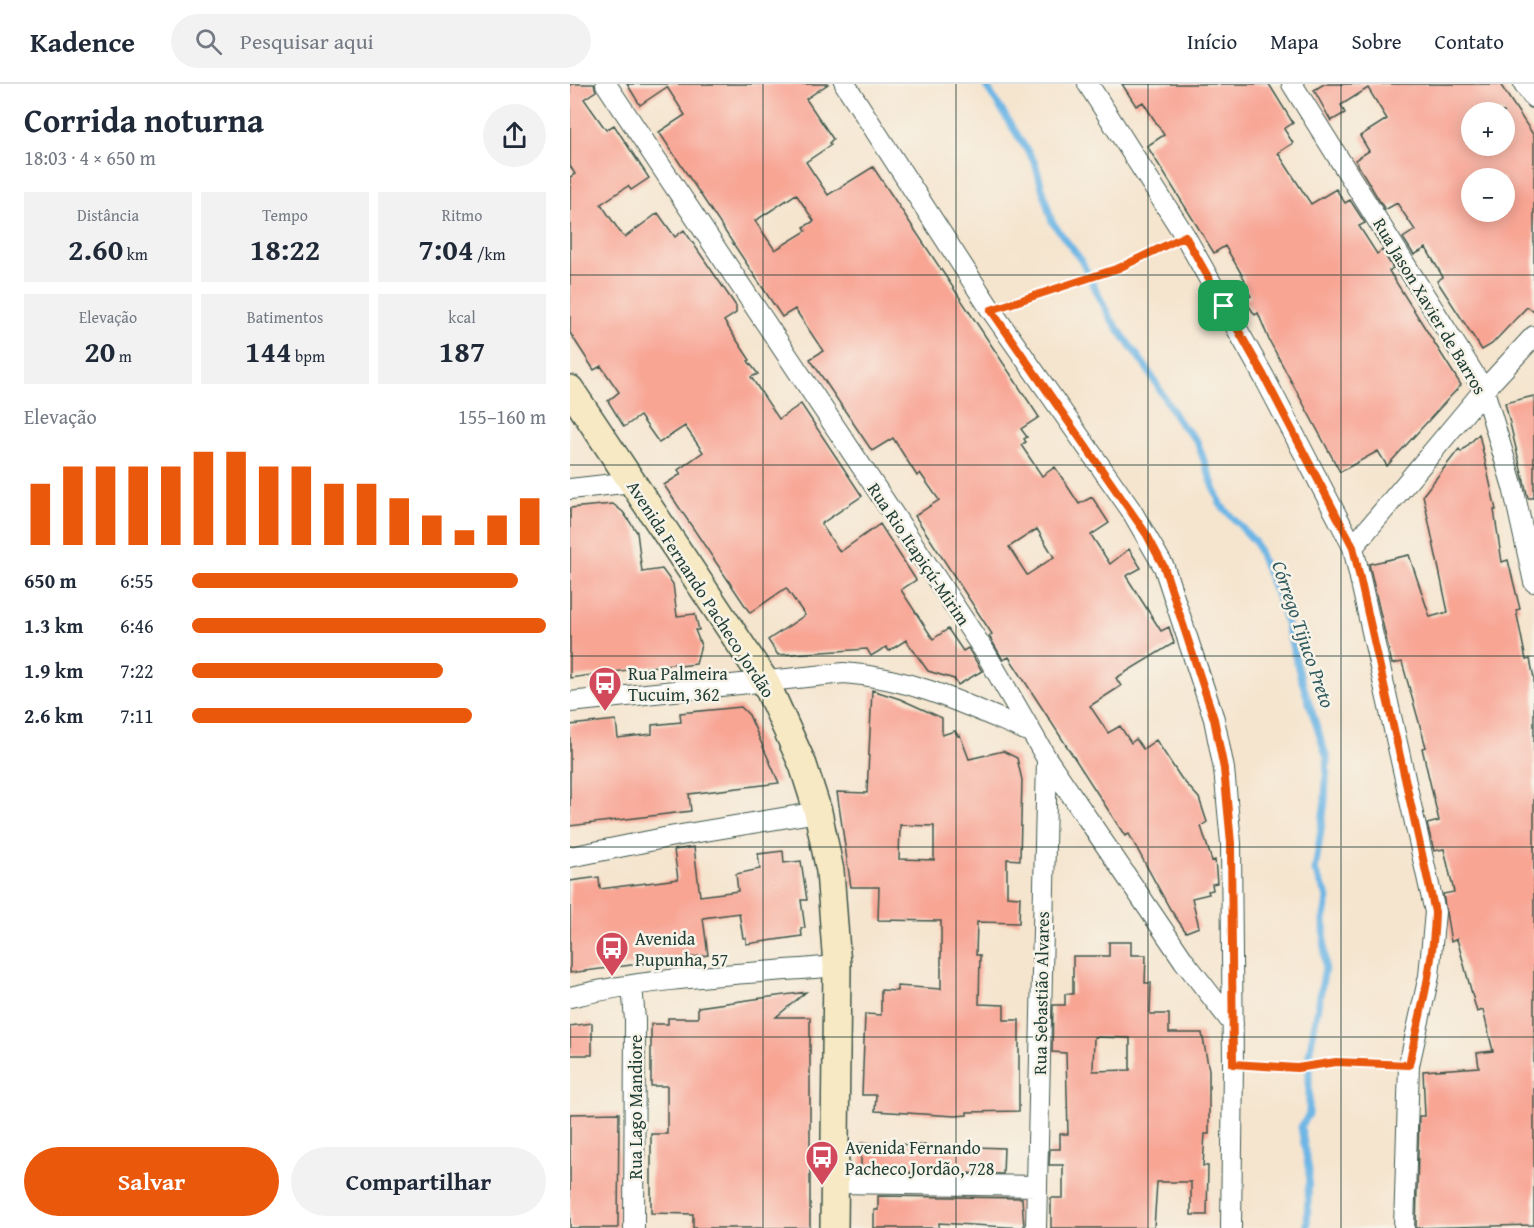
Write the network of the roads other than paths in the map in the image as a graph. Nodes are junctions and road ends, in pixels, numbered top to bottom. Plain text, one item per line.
1 (606, 84) edge
2 (845, 84) edge
3 (1088, 84) edge
4 (1292, 84) edge
5 (1524, 84) edge
6 (1534, 99) edge
7 (1534, 336) edge
8 (570, 389) edge
9 (1484, 390) junction
10 (632, 482) junction
11 (570, 489) edge
12 (1353, 547) junction
13 (1534, 582) edge
14 (765, 681) junction
15 (570, 702) edge
16 (1030, 732) junction
17 (1047, 759) junction
18 (819, 812) junction
19 (570, 857) edge
20 (837, 966) junction
21 (632, 986) junction
22 (570, 997) edge
23 (1233, 1024) junction
24 (834, 1183) junction
25 (1036, 1186) junction
26 (634, 1228) edge
27 (834, 1228) edge
28 (1036, 1228) edge
29 (1231, 1228) edge
30 (1404, 1228) edge

1 - 16 street, Rua Rio Itapiçú-Mirim
2 - 23 street
3 - 12 street
4 - 9 street, Rua Jason Xavier de Barros
5 - 6 street
7 - 9 street
8 - 10 street, Avenida Fernando Pacheco Jordão
9 - 12 street
9 - 13 street, Rua Jason Xavier de Barros
10 - 11 street
10 - 14 street, Avenida Fernando Pacheco Jordão
12 - 30 street
14 - 15 street
14 - 16 street
14 - 18 street, Avenida Fernando Pacheco Jordão
16 - 17 street, Rua Rio Itapiçú-Mirim
17 - 23 street, Rua Rio Itapiçú-Mirim
17 - 25 street, Rua Sebastião Alvares
18 - 19 street
18 - 20 street, Avenida Fernando Pacheco Jordão
20 - 21 street
20 - 24 street, Avenida Fernando Pacheco Jordão
21 - 22 street
21 - 26 street, Rua Lago Mandiore
23 - 29 street
24 - 25 street
24 - 27 street, Avenida Fernando Pacheco Jordão
25 - 28 street, Rua Sebastião Alvares

